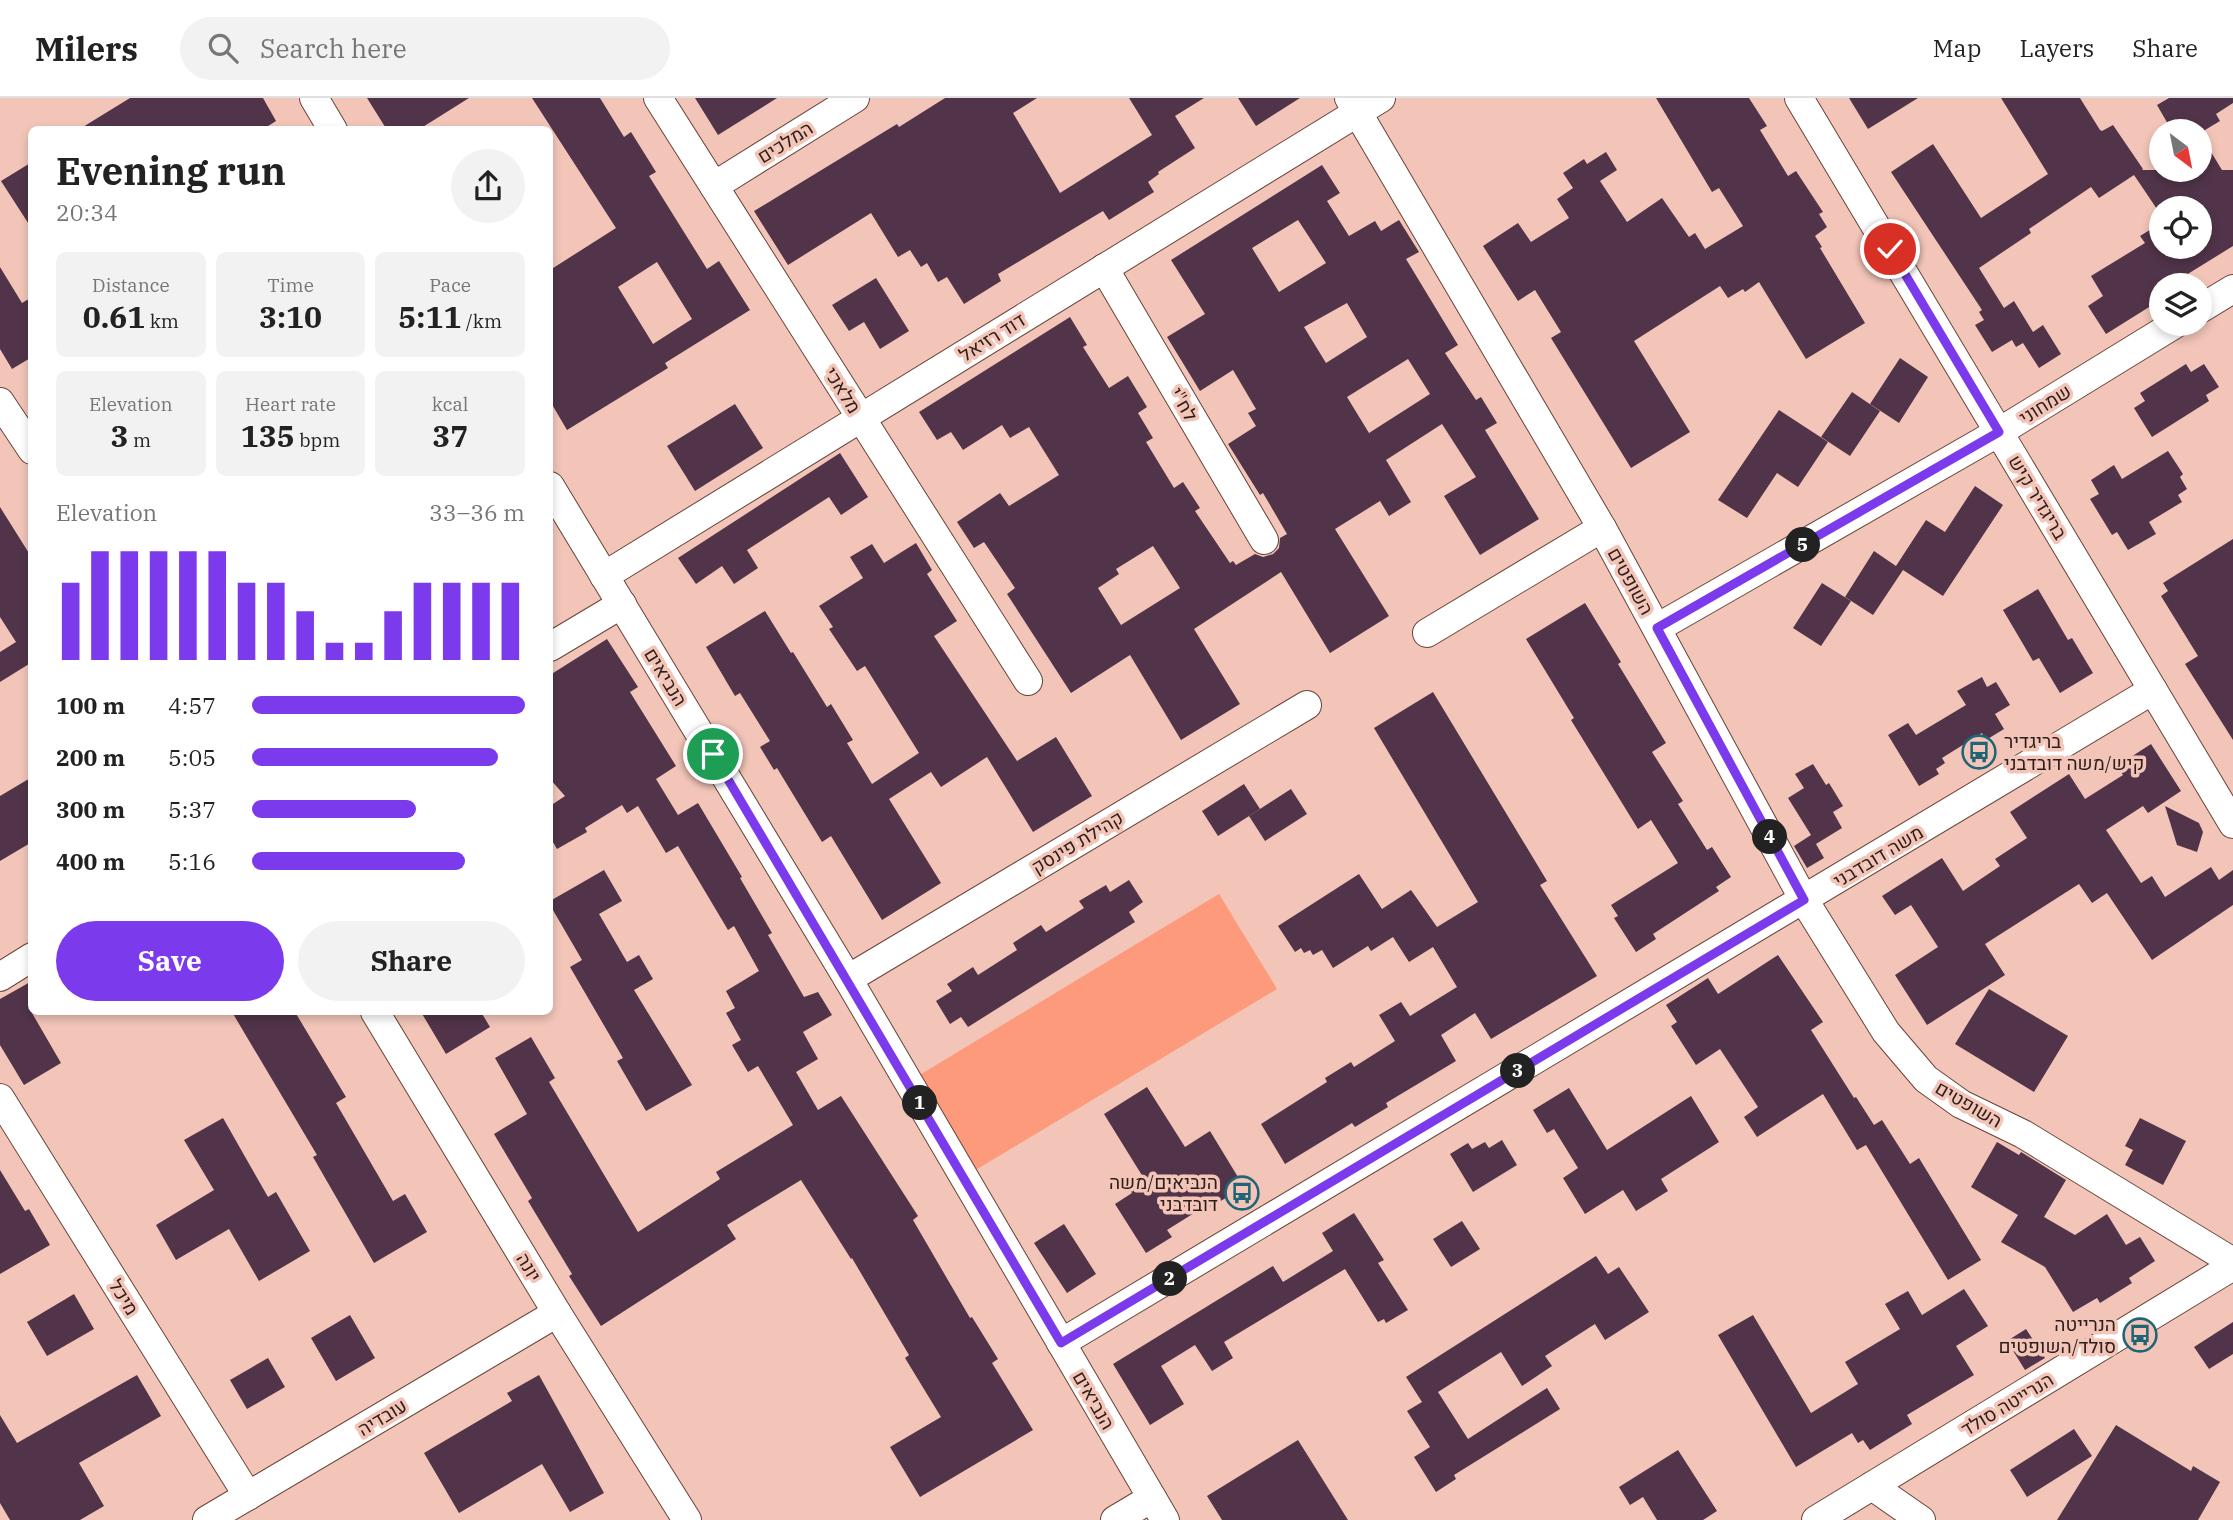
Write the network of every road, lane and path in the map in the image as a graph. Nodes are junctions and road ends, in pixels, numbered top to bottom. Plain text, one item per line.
1 (314, 98) edge
2 (658, 98) edge
3 (855, 98) edge
4 (1799, 98) edge
5 (1362, 103) edge
6 (331, 126) edge
7 (714, 186) junction
8 (1104, 268) junction
9 (2233, 289) edge
10 (2212, 302) edge
11 (2155, 336) edge
12 (0, 402) edge
13 (861, 418) junction
14 (1999, 432) junction
15 (28, 444) edge
16 (553, 491) edge
17 (1602, 528) junction
18 (1264, 540) dead end
19 (604, 576) junction
20 (622, 604) junction
21 (1657, 628) junction
22 (1427, 633) dead end
23 (553, 645) edge
24 (1028, 681) dead end
25 (2153, 690) junction
26 (1307, 705) dead end
27 (2233, 824) edge
28 (1804, 900) junction
29 (28, 959) edge
30 (0, 976) edge
31 (848, 979) junction
32 (377, 1015) edge
33 (0, 1098) edge
34 (2233, 1264) edge
35 (557, 1313) junction
36 (1061, 1343) junction
37 (1872, 1486) junction
38 (248, 1496) junction
39 (1158, 1509) edge
40 (207, 1520) edge
41 (687, 1520) edge
42 (1115, 1520) edge
43 (1816, 1520) edge
44 (1922, 1520) edge

1 - 6 street
2 - 7 street, מלאכי
3 - 7 street, המלכים
4 - 14 street, בריגדיר קיש
5 - 8 street, דוד רזיאל
5 - 17 street, השופטים
7 - 13 street, מלאכי
8 - 13 street, דוד רזיאל
8 - 18 street, לח"י
9 - 10 street
11 - 14 street, שמחוני
12 - 15 street
13 - 19 street, דוד רזיאל
13 - 24 street, מלאכי
14 - 21 street, שמחוני
14 - 25 street, בריגדיר קיש
16 - 19 street, הנביאים
17 - 21 street, השופטים
17 - 22 street
19 - 20 street, הנביאים
20 - 23 street
20 - 31 street, הנביאים
21 - 28 street, השופטים
25 - 27 street, בריגדיר קיש
25 - 28 street, משה דובדבני
26 - 31 street, קהילת פינסק
28 - 34 street, השופטים
28 - 36 street, משה דובדבני
29 - 30 street
31 - 36 street, הנביאים
32 - 35 street, יונה
33 - 38 street, מיכל
34 - 37 street, הנרייטה סולד
35 - 38 street, עובדיה
35 - 41 street, יונה
36 - 39 street, הנביאים
37 - 43 street, הנרייטה סולד
37 - 44 street
38 - 40 street, עובדיה
39 - 42 street

